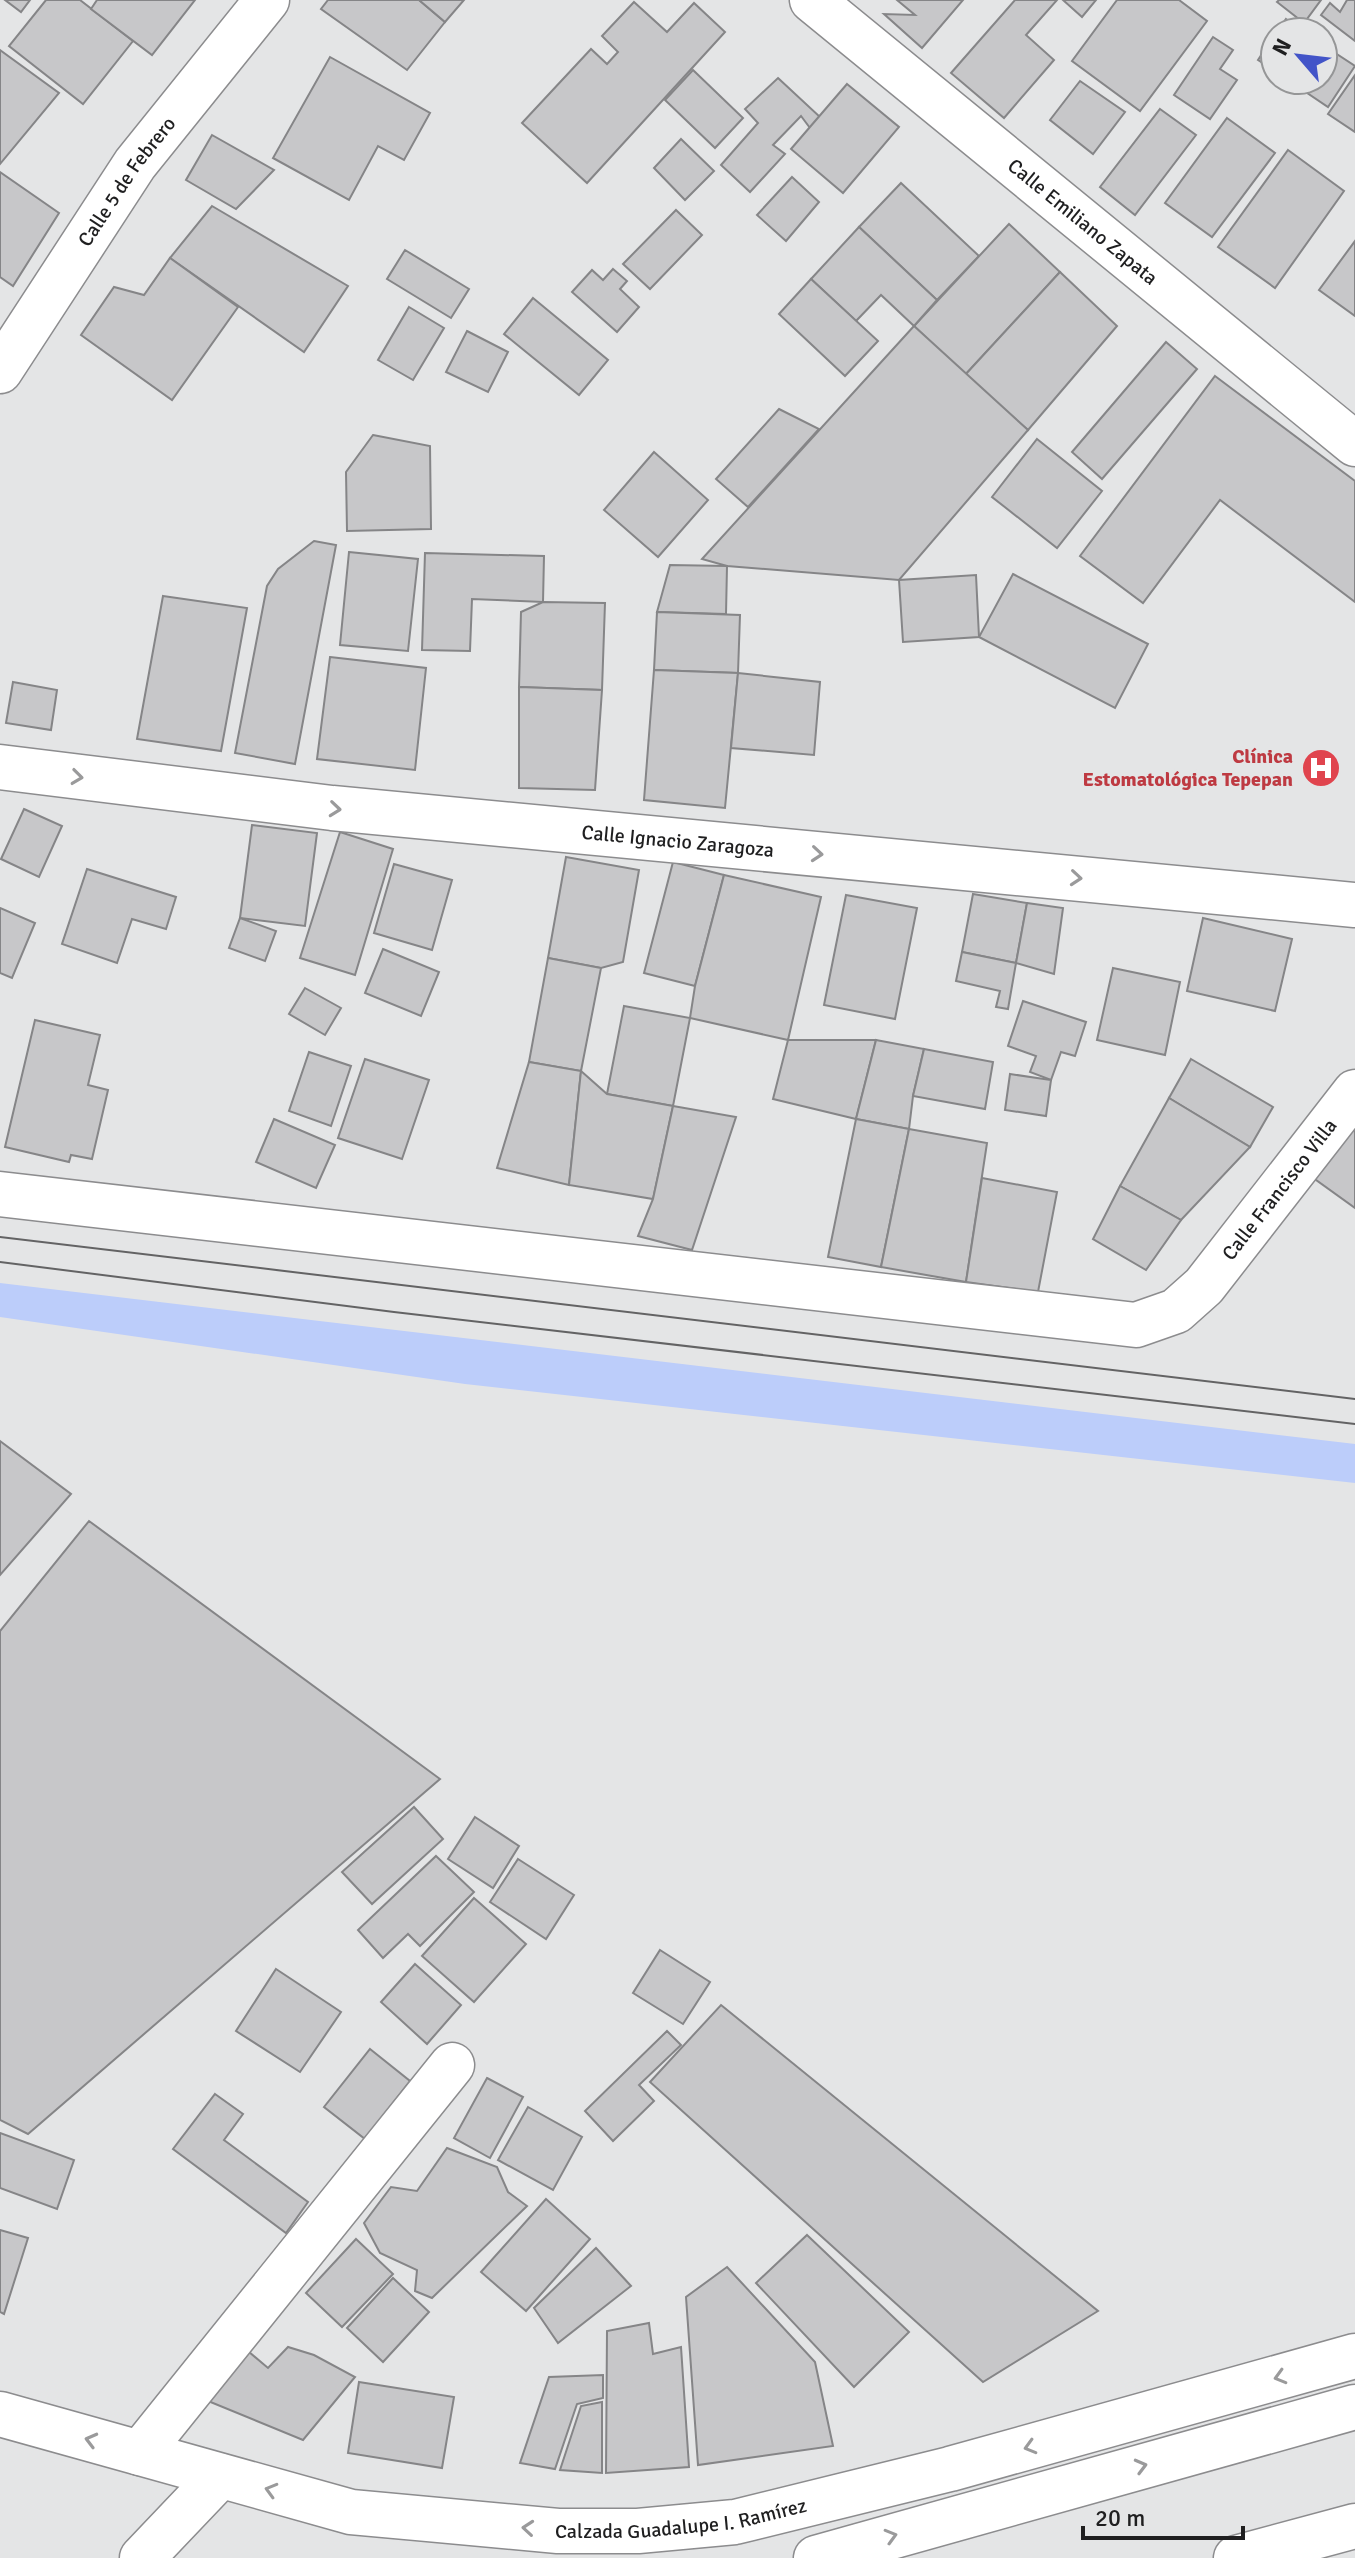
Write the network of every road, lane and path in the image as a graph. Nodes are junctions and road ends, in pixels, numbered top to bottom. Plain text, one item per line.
1 (267, 0) edge
2 (812, 0) edge
3 (0, 371) edge
4 (1355, 444) edge
5 (0, 767) edge
6 (1355, 905) edge
7 (1355, 1092) edge
8 (0, 1194) edge
9 (452, 2065) dead end
10 (1355, 2356) edge
11 (1355, 2407) edge
12 (0, 2414) edge
13 (140, 2453) junction
14 (220, 2476) junction
15 (1355, 2526) edge
16 (142, 2558) edge
17 (816, 2558) edge
18 (1236, 2558) edge

1 - 3 street, Calle 5 de Febrero
2 - 4 street, Calle Emiliano Zapata
5 -> 6 street, Calle Ignacio Zaragoza
7 - 8 street, Calle Francisco Villa
9 - 13 street
10 -> 14 street, Calzada Guadalupe I. Ramírez
17 -> 11 street
13 -> 12 street, Calzada Guadalupe I. Ramírez
13 - 14 street, Calzada Guadalupe I. Ramírez
14 - 16 street
15 - 18 street

